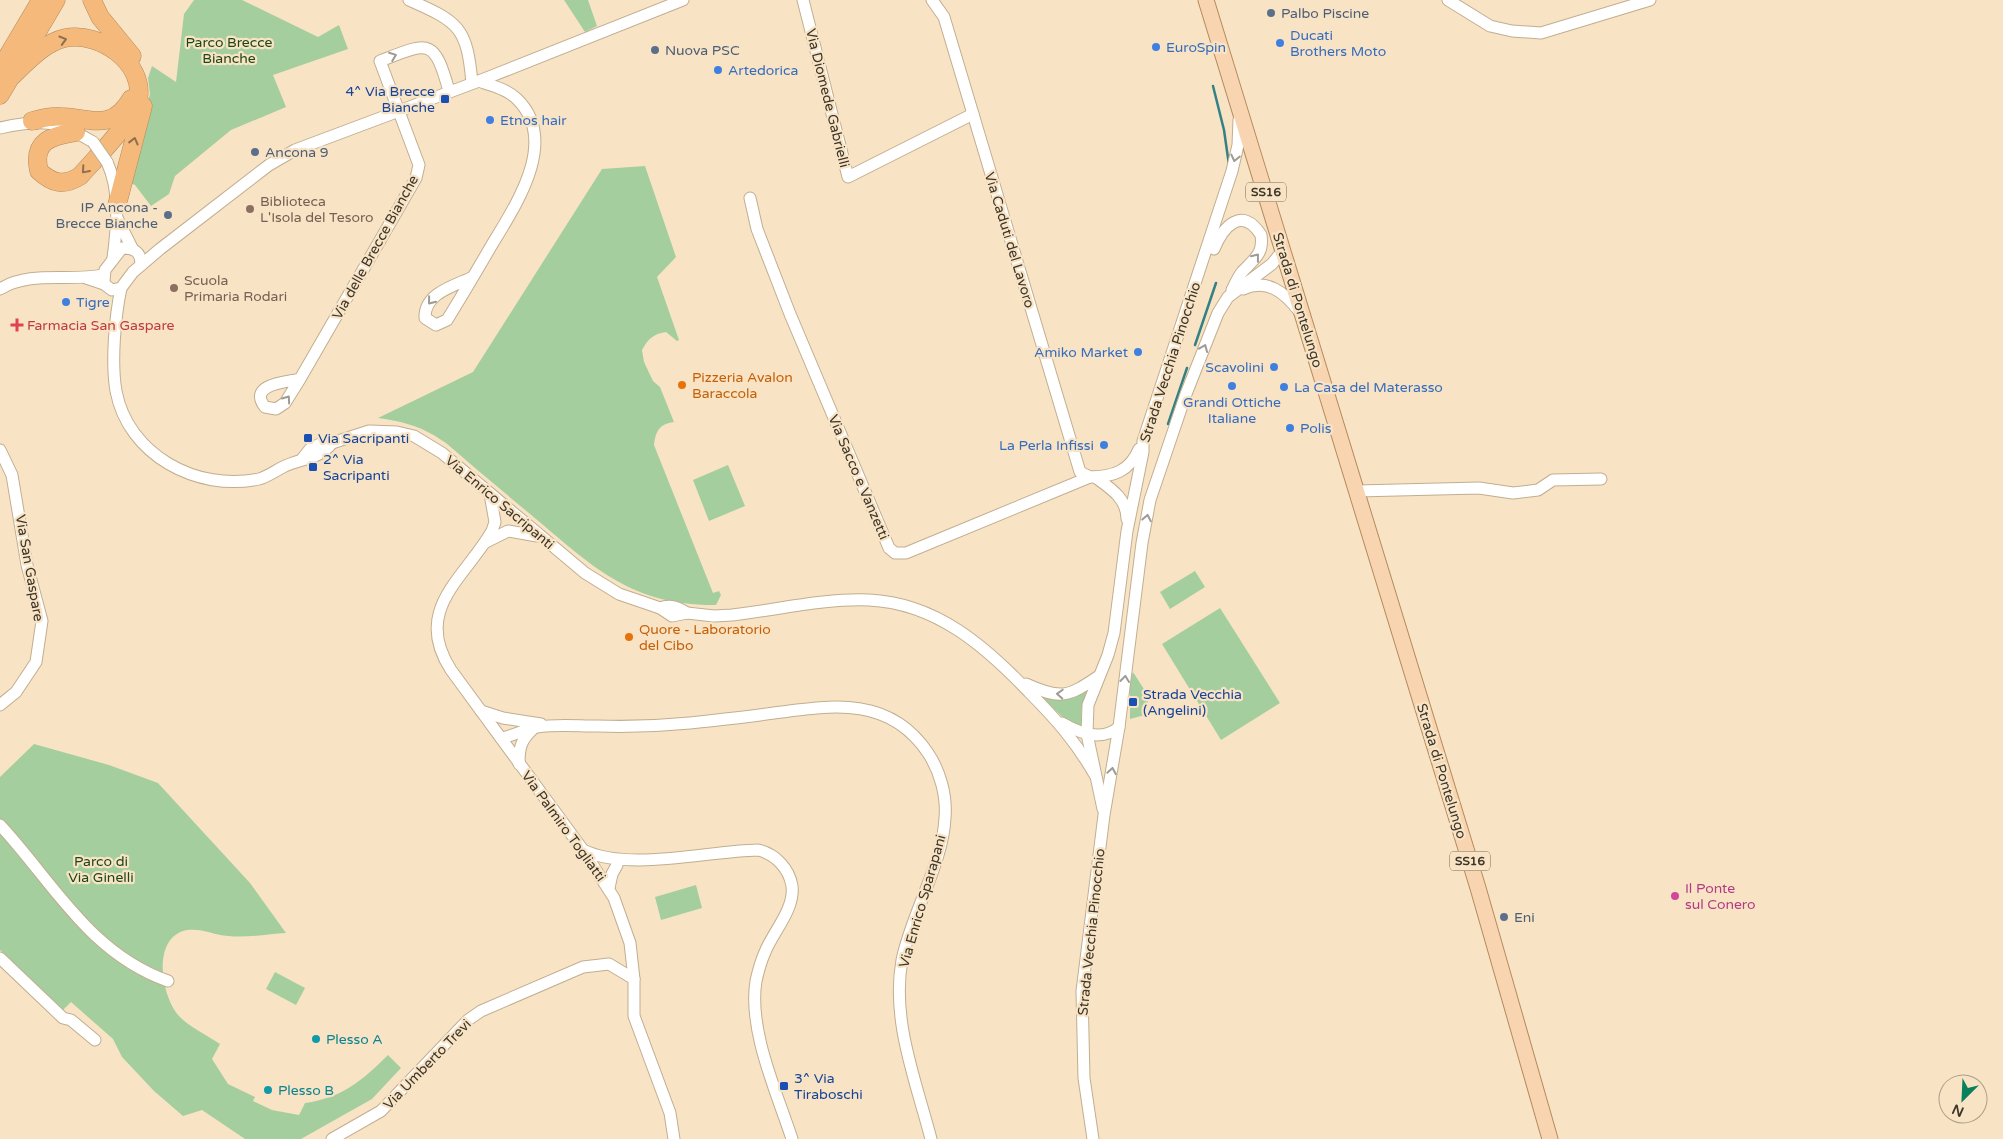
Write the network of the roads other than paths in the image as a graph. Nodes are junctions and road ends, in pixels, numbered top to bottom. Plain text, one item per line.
1 (41, 0) edge
2 (56, 0) edge
3 (92, 0) edge
4 (409, 0) edge
5 (683, 0) edge
6 (803, 0) edge
7 (932, 0) edge
8 (1206, 0) edge
9 (1448, 0) edge
10 (1650, 0) edge
11 (133, 71) junction
12 (5, 74) edge
13 (476, 82) junction
14 (449, 91) junction
15 (0, 95) edge
16 (399, 110) junction
17 (1240, 110) junction
18 (973, 114) junction
19 (32, 121) junction
20 (0, 128) edge
21 (76, 132) junction
22 (750, 198) dead end
23 (117, 211) junction
24 (1283, 250) junction
25 (137, 256) junction
26 (114, 258) junction
27 (1200, 271) junction
28 (473, 277) junction
29 (110, 284) junction
30 (0, 289) edge
31 (1228, 297) junction
32 (1303, 316) junction
33 (300, 379) dead end
34 (1143, 441) junction
35 (0, 450) edge
36 (1093, 477) junction
37 (1601, 479) dead end
38 (1357, 490) junction
39 (490, 494) junction
40 (512, 513) junction
41 (1127, 531) junction
42 (539, 536) junction
43 (490, 537) junction
44 (1099, 676) junction
45 (1018, 680) junction
46 (0, 705) edge
47 (481, 711) junction
48 (524, 721) junction
49 (1058, 722) junction
50 (556, 726) junction
51 (1119, 727) junction
52 (535, 728) junction
53 (1087, 734) junction
54 (501, 738) junction
55 (519, 764) junction
56 (1095, 776) junction
57 (1104, 815) junction
58 (0, 824) edge
59 (583, 850) junction
60 (613, 862) junction
61 (595, 868) junction
62 (608, 888) junction
63 (0, 958) edge
64 (634, 979) junction
65 (168, 980) dead end
66 (95, 1040) dead end
67 (332, 1139) edge
68 (674, 1139) edge
69 (792, 1139) edge
70 (931, 1139) edge
71 (1093, 1139) edge
72 (1550, 1139) edge

1 - 12 highway
2 - 12 highway
23 -> 3 highway
4 - 13 street
5 - 13 street
6 - 18 street, Via Diomede Gabrielli
7 - 18 street, Via Caduti del Lavoro
8 - 17 main road, SS16
9 - 10 street
12 -> 11 highway
11 - 19 highway
11 -> 21 highway
12 - 15 highway
13 - 14 street
13 - 28 street
14 - 16 street
16 -> 14 street, Via delle Brecce Bianche
16 - 25 street
16 - 33 street, Via delle Brecce Bianche
17 - 24 main road, Strada di Pontelungo / SS16
17 -> 27 street, Strada Vecchia Pinocchio
18 - 36 street, Via Caduti del Lavoro
19 - 20 street
19 - 21 street
21 - 23 street, bridge
22 - 36 street, Via Sacco e Vanzetti
23 - 25 street
23 - 26 street
24 - 31 street, Strada Vecchia Pinocchio
24 - 32 main road, Strada di Pontelungo / SS16
25 - 26 street
25 - 29 street
26 - 29 street
31 -> 27 street
27 - 34 street, Strada Vecchia Pinocchio
28 -> 28 street
29 - 30 street
29 - 39 street, Via Enrico Sacripanti
31 - 32 street
51 -> 31 street, Strada Vecchia Pinocchio
32 - 38 main road, Strada di Pontelungo / SS16
34 - 36 street, Via Sacco e Vanzetti
34 - 41 street, Strada Vecchia Pinocchio
35 - 46 street, Via San Gaspare
36 - 41 street
37 - 38 street
38 - 72 main road, Strada di Pontelungo / SS16
39 - 40 street, Via Enrico Sacripanti
39 - 43 street
40 - 42 street, Via Enrico Sacripanti
40 - 43 street, Via Palmiro Togliatti
41 - 44 street, Strada Vecchia Pinocchio
42 - 43 street
42 - 45 street, Via Enrico Sacripanti
43 - 47 street, Via Palmiro Togliatti
44 -> 45 street, Via Enrico Sacripanti
44 - 53 street, Strada Vecchia Pinocchio
45 - 49 street, Via Enrico Sacripanti
47 - 48 street, Via Enrico Sparapani
47 - 54 street, Via Palmiro Togliatti
48 - 50 street, Via Enrico Sparapani
48 - 54 street
49 - 53 street, Via Enrico Sacripanti
49 - 56 street, Via Enrico Sacripanti
50 - 52 street, Via Enrico Sparapani
50 - 70 street, Via Enrico Sparapani
51 - 53 street
57 -> 51 street, Strada Vecchia Pinocchio
52 - 54 street, Via Enrico Sparapani
52 - 55 street
53 - 56 street, Strada Vecchia Pinocchio
54 - 55 street, Via Palmiro Togliatti
55 - 59 street, Via Palmiro Togliatti
56 - 57 street, Strada Vecchia Pinocchio
57 - 71 street, Strada Vecchia Pinocchio
58 - 65 street
59 - 60 street
59 - 61 street, Via Palmiro Togliatti
60 - 61 street
60 - 62 street
60 - 69 street
61 - 62 street, Via Palmiro Togliatti
62 - 64 street, Via Palmiro Togliatti
63 - 66 street
64 - 67 street, Via Umberto Trevi
64 - 68 street, Via Palmiro Togliatti

